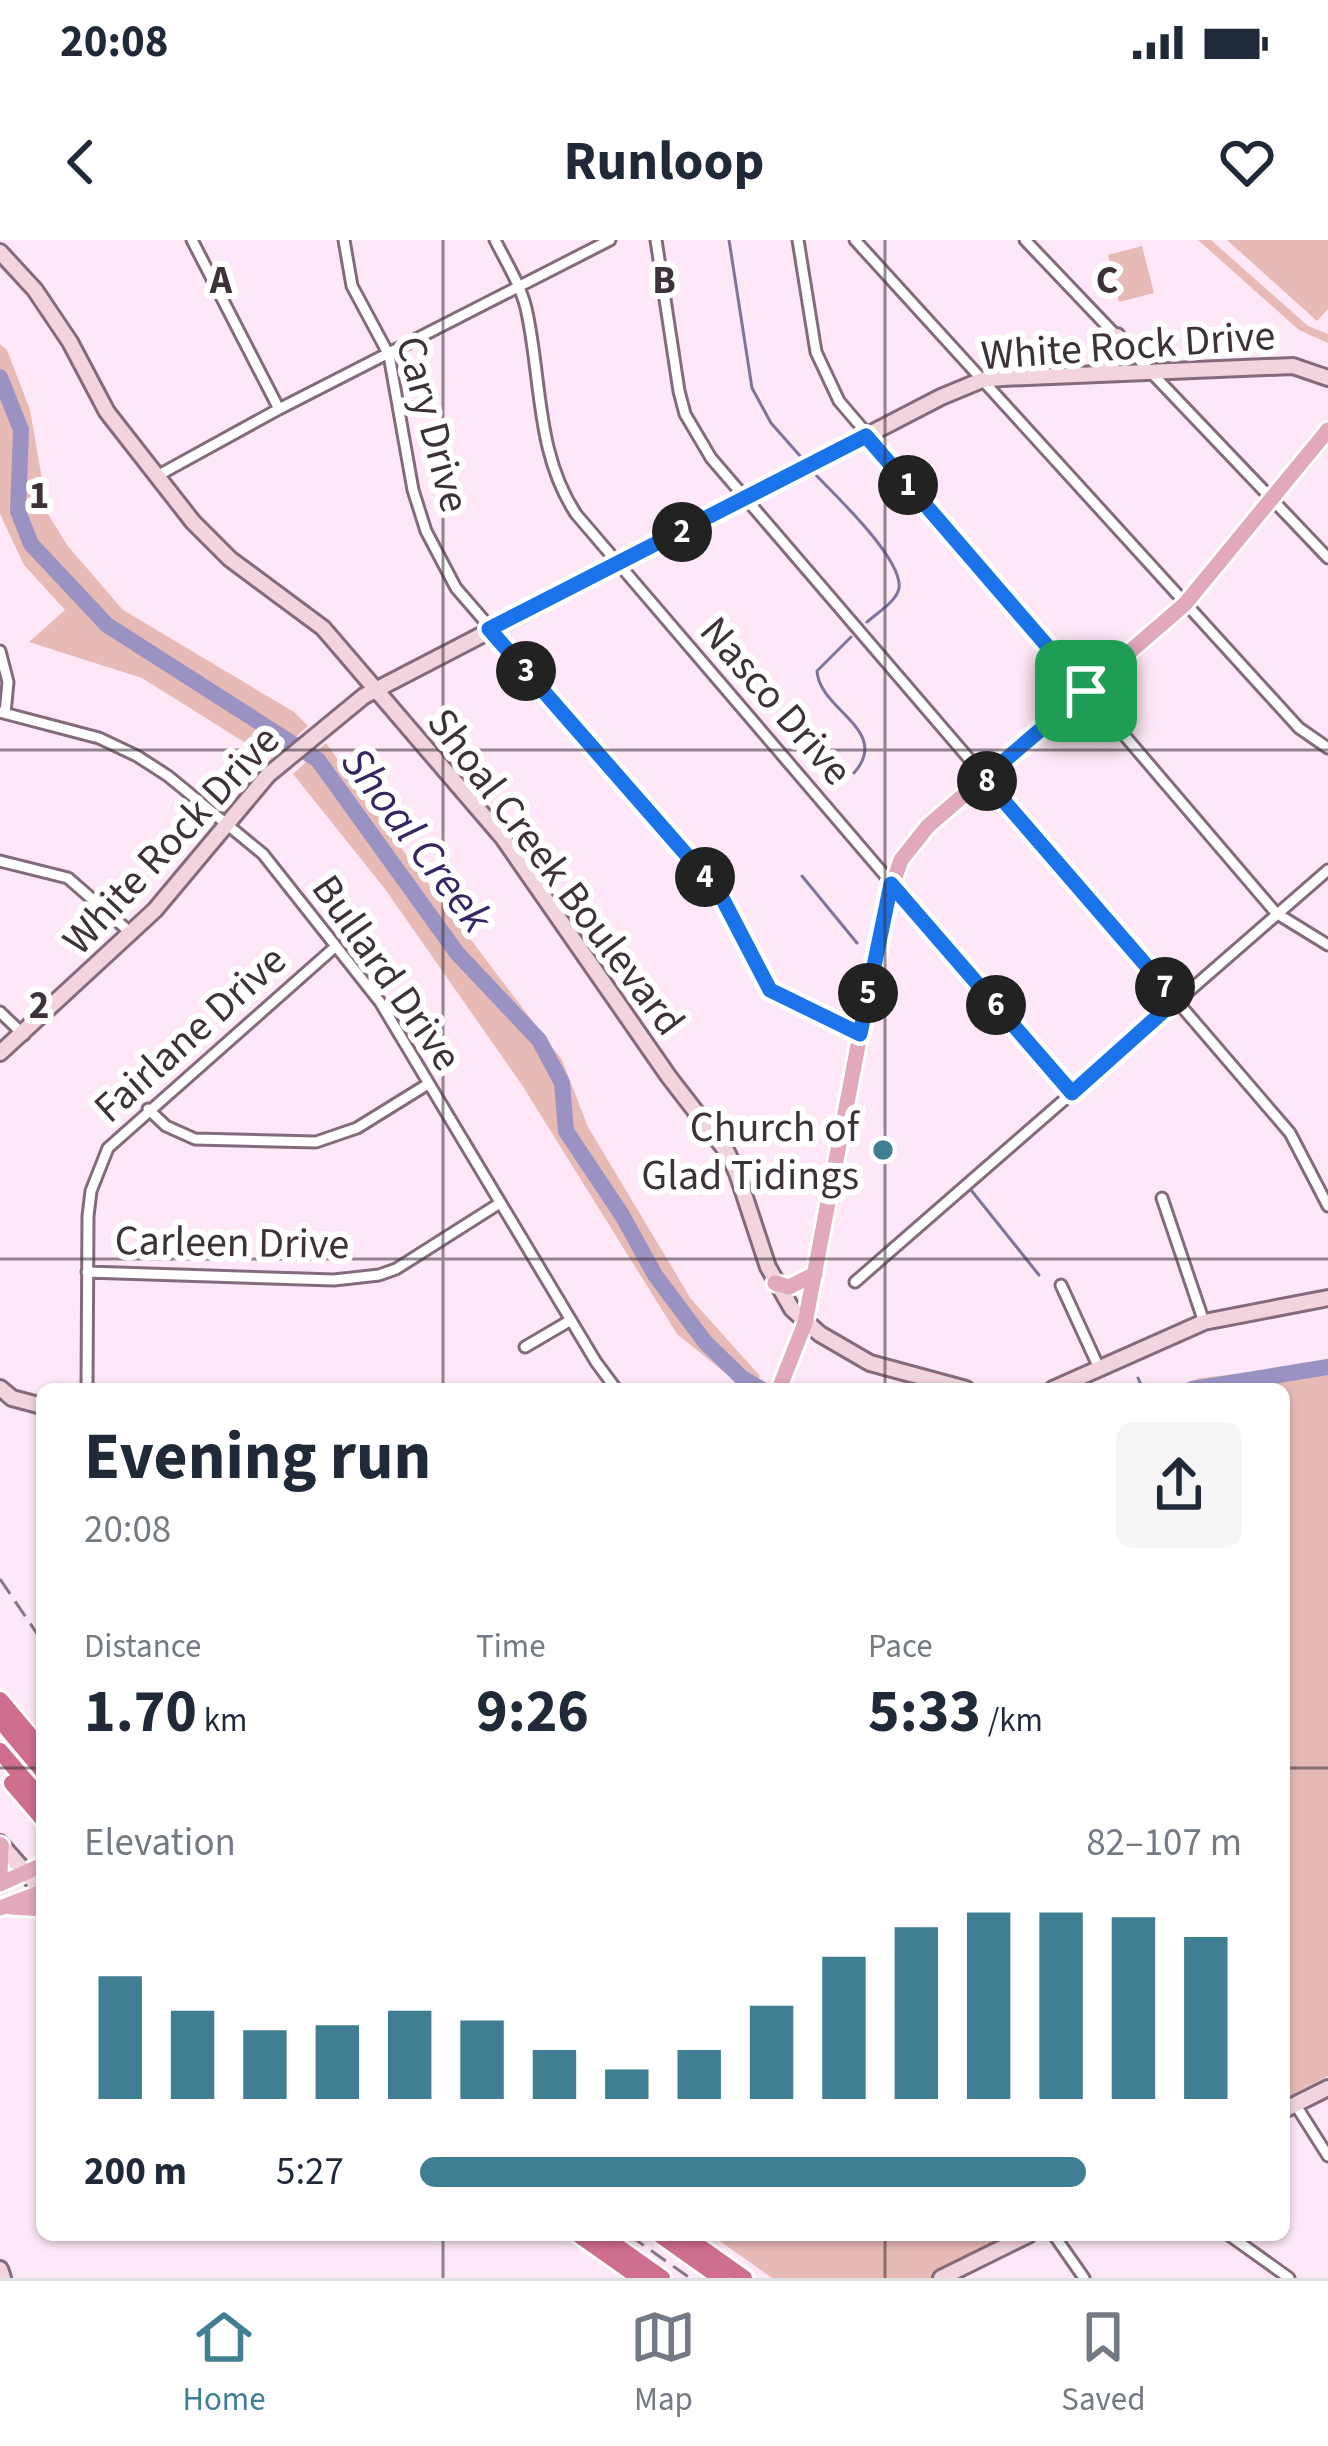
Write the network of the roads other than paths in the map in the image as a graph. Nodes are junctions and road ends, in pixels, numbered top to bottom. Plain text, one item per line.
1 (192, 240) edge
2 (344, 240) edge
3 (495, 240) edge
4 (610, 240) edge
5 (656, 240) edge
6 (798, 240) edge
7 (855, 240) edge
8 (1025, 240) edge
9 (0, 252) edge
10 (519, 287) junction
11 (1117, 336) junction
12 (389, 355) junction
13 (1149, 371) junction
14 (1105, 373) junction
15 (1328, 378) edge
16 (982, 380) junction
17 (279, 409) junction
18 (1328, 430) edge
19 (866, 436) junction
20 (156, 477) junction
21 (745, 500) junction
22 (1273, 500) junction
23 (1328, 558) edge
24 (618, 564) junction
25 (1185, 604) junction
26 (489, 629) junction
27 (0, 651) edge
28 (376, 688) junction
29 (1086, 691) junction
30 (2, 713) edge
31 (1328, 748) edge
32 (984, 778) junction
33 (226, 823) junction
34 (0, 861) edge
35 (1328, 869) edge
36 (891, 884) junction
37 (1276, 914) junction
38 (132, 934) junction
39 (1328, 945) edge
40 (334, 947) junction
41 (1176, 1000) junction
42 (0, 1012) edge
43 (860, 1034) junction
44 (24, 1035) junction
45 (0, 1053) edge
46 (428, 1084) junction
47 (1072, 1093) junction
48 (148, 1108) junction
49 (1162, 1198) dead end
50 (500, 1203) junction
51 (1328, 1207) edge
52 (87, 1272) junction
53 (815, 1274) junction
54 (855, 1282) dead end
55 (775, 1283) junction
56 (1061, 1285) dead end
57 (1328, 1298) edge
58 (571, 1320) junction
59 (1204, 1322) junction
60 (805, 1323) junction
61 (525, 1347) dead end
62 (1100, 1370) junction
63 (87, 1383) edge
64 (612, 1383) edge
65 (782, 1383) edge
66 (943, 1383) edge
67 (1068, 1383) edge
68 (0, 1388) edge
69 (36, 1404) edge
70 (0, 1700) edge
71 (0, 1720) edge
72 (36, 1743) edge
73 (0, 1751) edge
74 (36, 1762) edge
75 (0, 1769) edge
76 (36, 1793) edge
77 (36, 1811) edge
78 (1, 1844) edge
79 (36, 1867) edge
80 (25, 1872) junction
81 (0, 1880) edge
82 (36, 1884) edge
83 (36, 1893) edge
84 (1, 1908) edge
85 (36, 1909) edge
86 (1328, 2088) edge
87 (1290, 2107) edge
88 (1290, 2108) edge
89 (1328, 2156) edge
90 (588, 2241) edge
91 (610, 2241) edge
92 (668, 2241) edge
93 (691, 2241) edge
94 (1018, 2241) edge
95 (1031, 2241) edge
96 (1058, 2241) edge
97 (1237, 2241) edge
98 (0, 2269) edge
99 (962, 2275) edge
100 (3, 2278) edge
101 (640, 2278) edge
102 (662, 2278) edge
103 (721, 2278) edge
104 (744, 2278) edge
105 (941, 2278) edge
106 (1084, 2278) edge
107 (1289, 2278) edge

1 - 17 street
2 - 12 street, Cary Drive
3 - 10 street, Nasco Drive
4 - 10 street
5 - 21 street
6 - 19 street
7 - 16 street
8 - 11 street
9 - 20 street, Shoal Creek Boulevard
10 - 12 street
10 - 24 street, Nasco Drive
11 - 13 street
11 - 14 street
12 - 17 street
12 - 26 street, Cary Drive
13 - 14 street, White Rock Drive
13 - 15 street, White Rock Drive
13 - 22 street
14 - 16 street, White Rock Drive
16 - 19 street, White Rock Drive
16 - 25 street
17 - 20 street
18 - 22 main road
19 - 21 street, White Rock Drive
19 - 29 street
20 - 28 street, Shoal Creek Boulevard
21 - 24 street, White Rock Drive
21 - 32 street
22 - 23 street
22 - 25 main road
24 - 26 street, White Rock Drive
24 - 36 street, Nasco Drive
25 - 29 main road
25 - 31 street
26 - 28 street, White Rock Drive
26 - 43 street, Cary Drive
27 - 30 street
28 - 33 street, White Rock Drive
28 - 55 street, Shoal Creek Boulevard
29 - 32 main road
29 - 37 street
30 - 33 street, Bullard Drive
32 - 36 main road
32 - 41 street
33 - 38 street, White Rock Drive
33 - 40 street, Bullard Drive
34 - 38 street
35 - 37 street
36 - 43 main road
36 - 47 street, Nasco Drive
37 - 39 street
37 - 41 street
38 - 44 street, White Rock Drive
40 - 46 street, Bullard Drive
40 - 48 street, Fairlane Drive
41 - 47 street
41 - 51 street
42 - 44 street
43 - 53 main road
44 - 45 street, White Rock Drive
46 - 48 street
46 - 50 street, Bullard Drive
47 - 54 street
48 - 52 street, Fairlane Drive
49 - 59 street
50 - 52 street, Carleen Drive
50 - 58 street, Bullard Drive
52 - 63 street, Fairlane Drive
53 - 55 main road
53 - 60 main road
55 - 60 street, Shoal Creek Boulevard
56 - 62 street
57 - 59 street
58 - 61 street
58 - 64 street, Bullard Drive
59 - 62 street
60 - 65 main road
60 - 66 street, Shoal Creek Boulevard
62 - 67 street
68 - 69 street
70 - 72 highway
71 - 74 highway
73 - 76 highway
75 - 77 highway
78 - 80 street
78 - 81 main road
79 - 80 main road
80 - 81 main road
80 - 82 street
83 - 84 main road
84 - 85 main road
86 - 87 street
88 - 89 street
90 - 101 highway
91 - 102 highway
92 - 103 highway
93 - 104 highway
94 - 99 street
95 - 99 street
96 - 106 street
97 - 107 street
98 - 100 street
99 - 105 street

